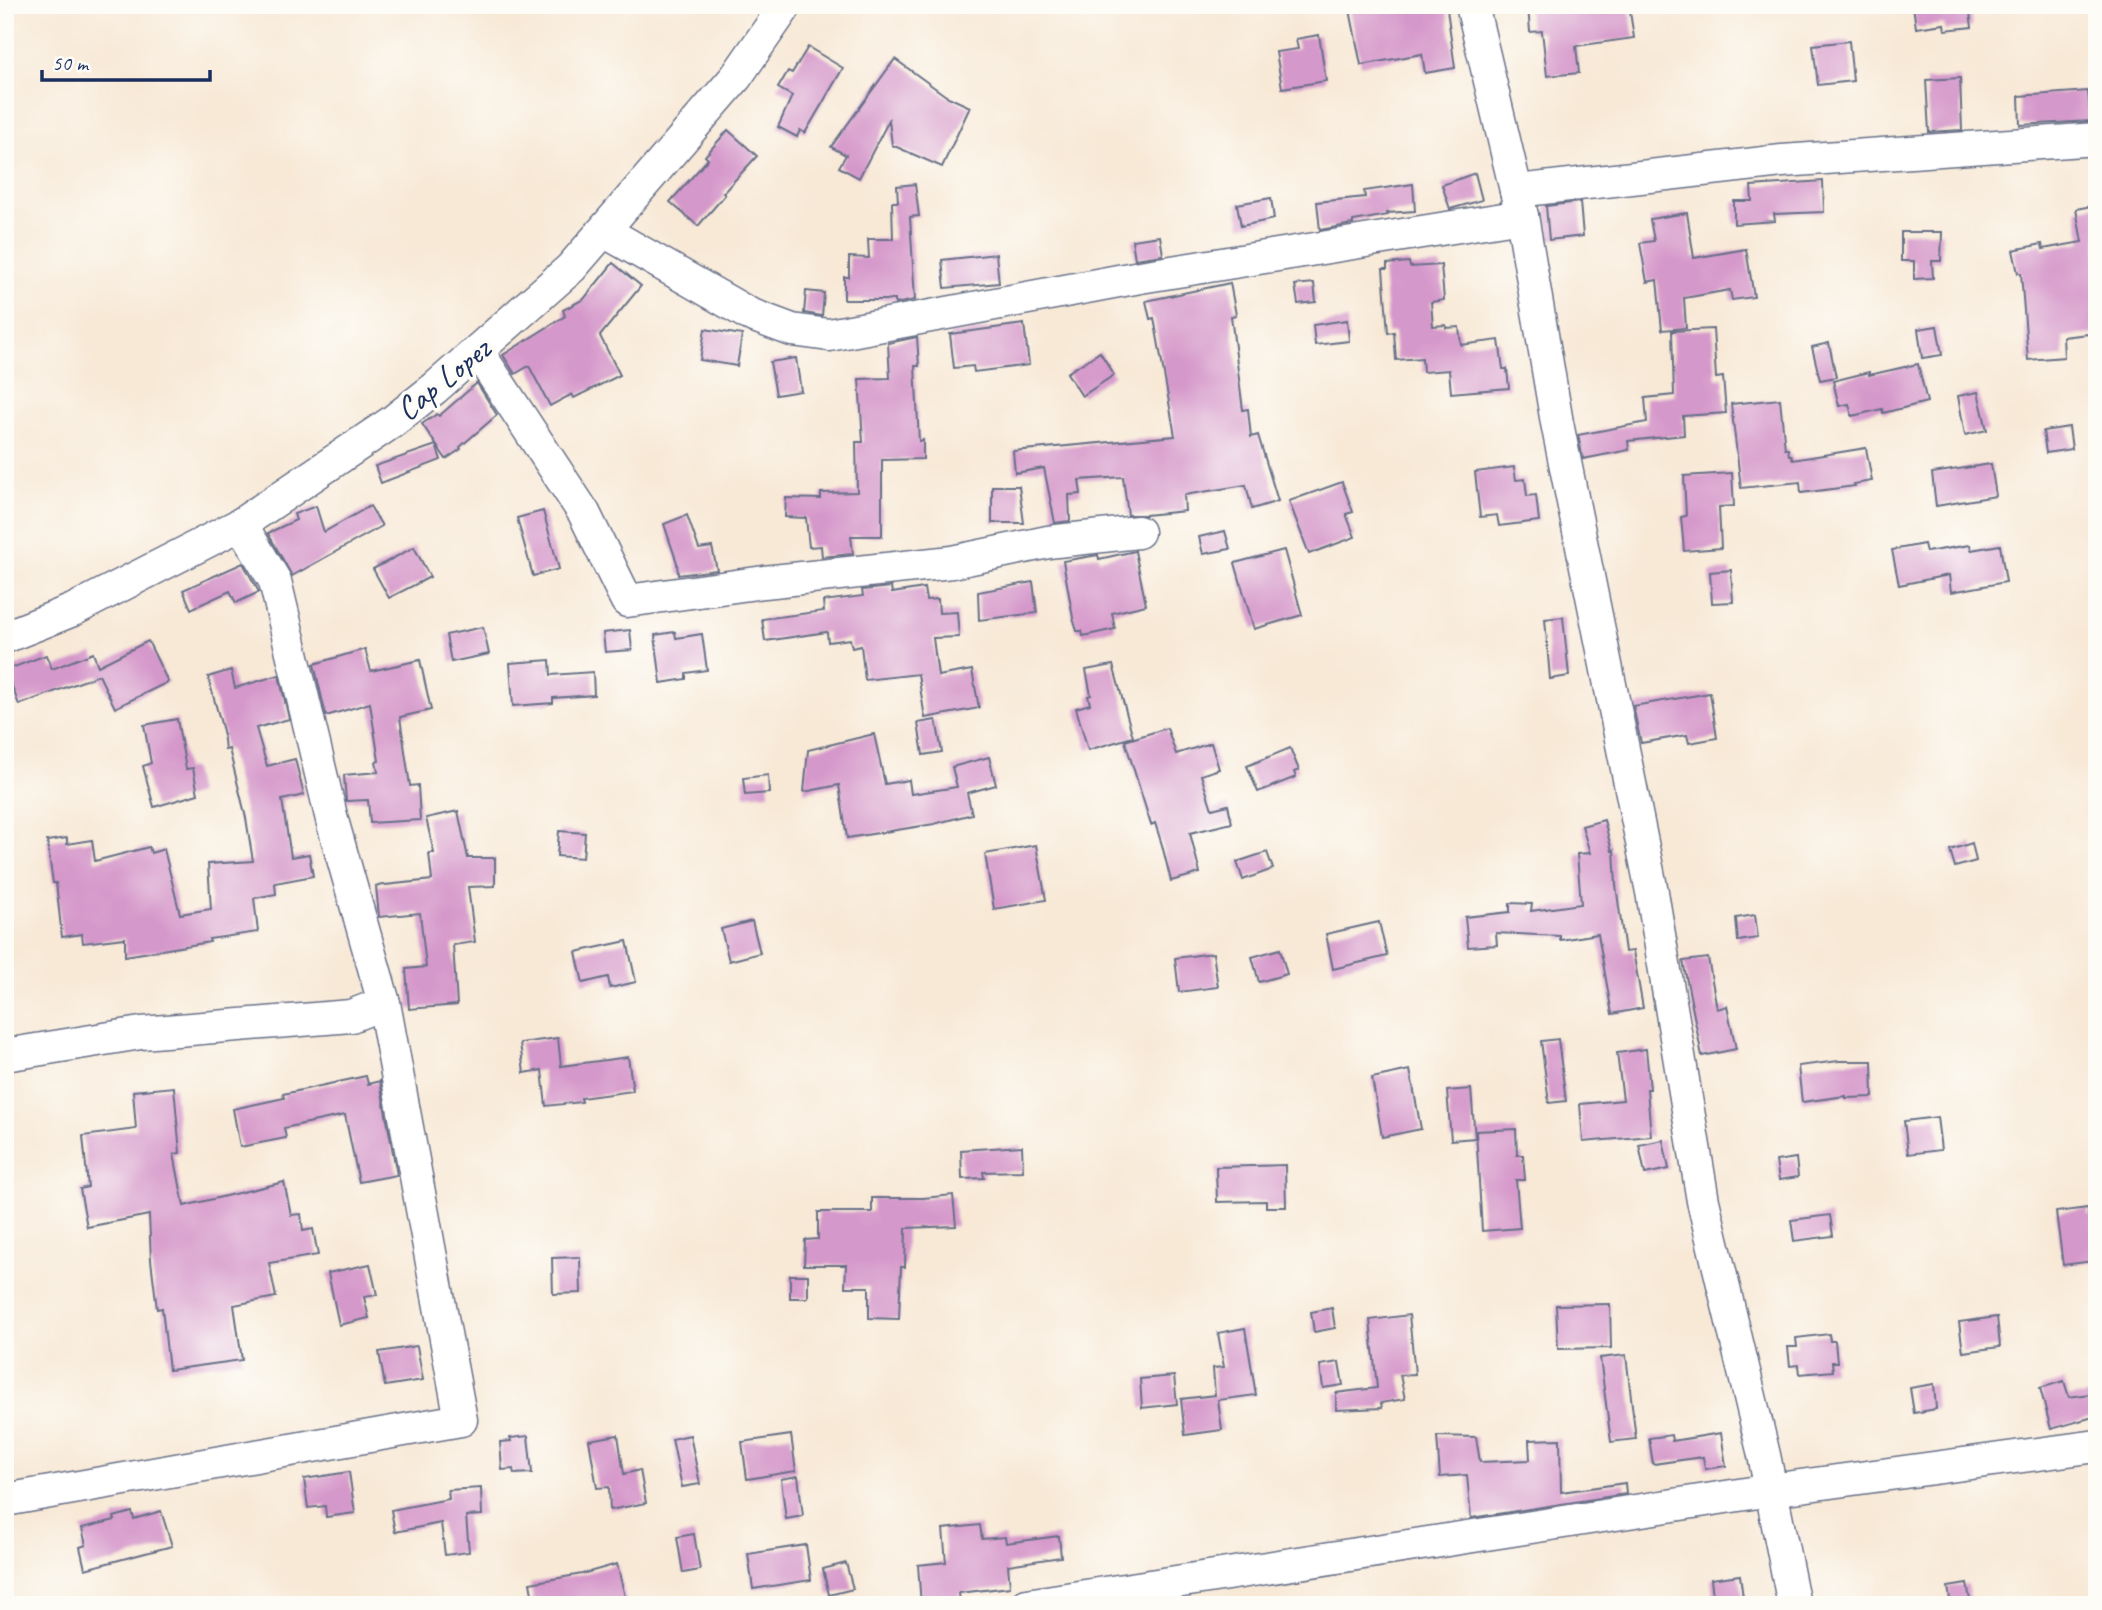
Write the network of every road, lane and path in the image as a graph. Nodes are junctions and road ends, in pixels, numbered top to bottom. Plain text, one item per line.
1 (786, 5) edge
2 (1472, 5) edge
3 (2097, 139) edge
4 (1519, 204) junction
5 (604, 232) junction
6 (478, 352) junction
7 (241, 524) junction
8 (1138, 532) dead end
9 (5, 637) edge
10 (384, 1003) junction
11 (5, 1055) edge
12 (2097, 1446) edge
13 (1770, 1490) junction
14 (5, 1500) edge
15 (1027, 1605) edge
16 (1794, 1605) edge

1 - 5 street, Cap Lopez
2 - 4 street
3 - 4 street
4 - 5 street
4 - 13 street
5 - 6 street, Cap Lopez
6 - 7 street, Cap Lopez
6 - 8 street
7 - 9 street, Cap Lopez
7 - 10 street
10 - 11 street
10 - 14 street
12 - 13 street
13 - 15 street
13 - 16 street

